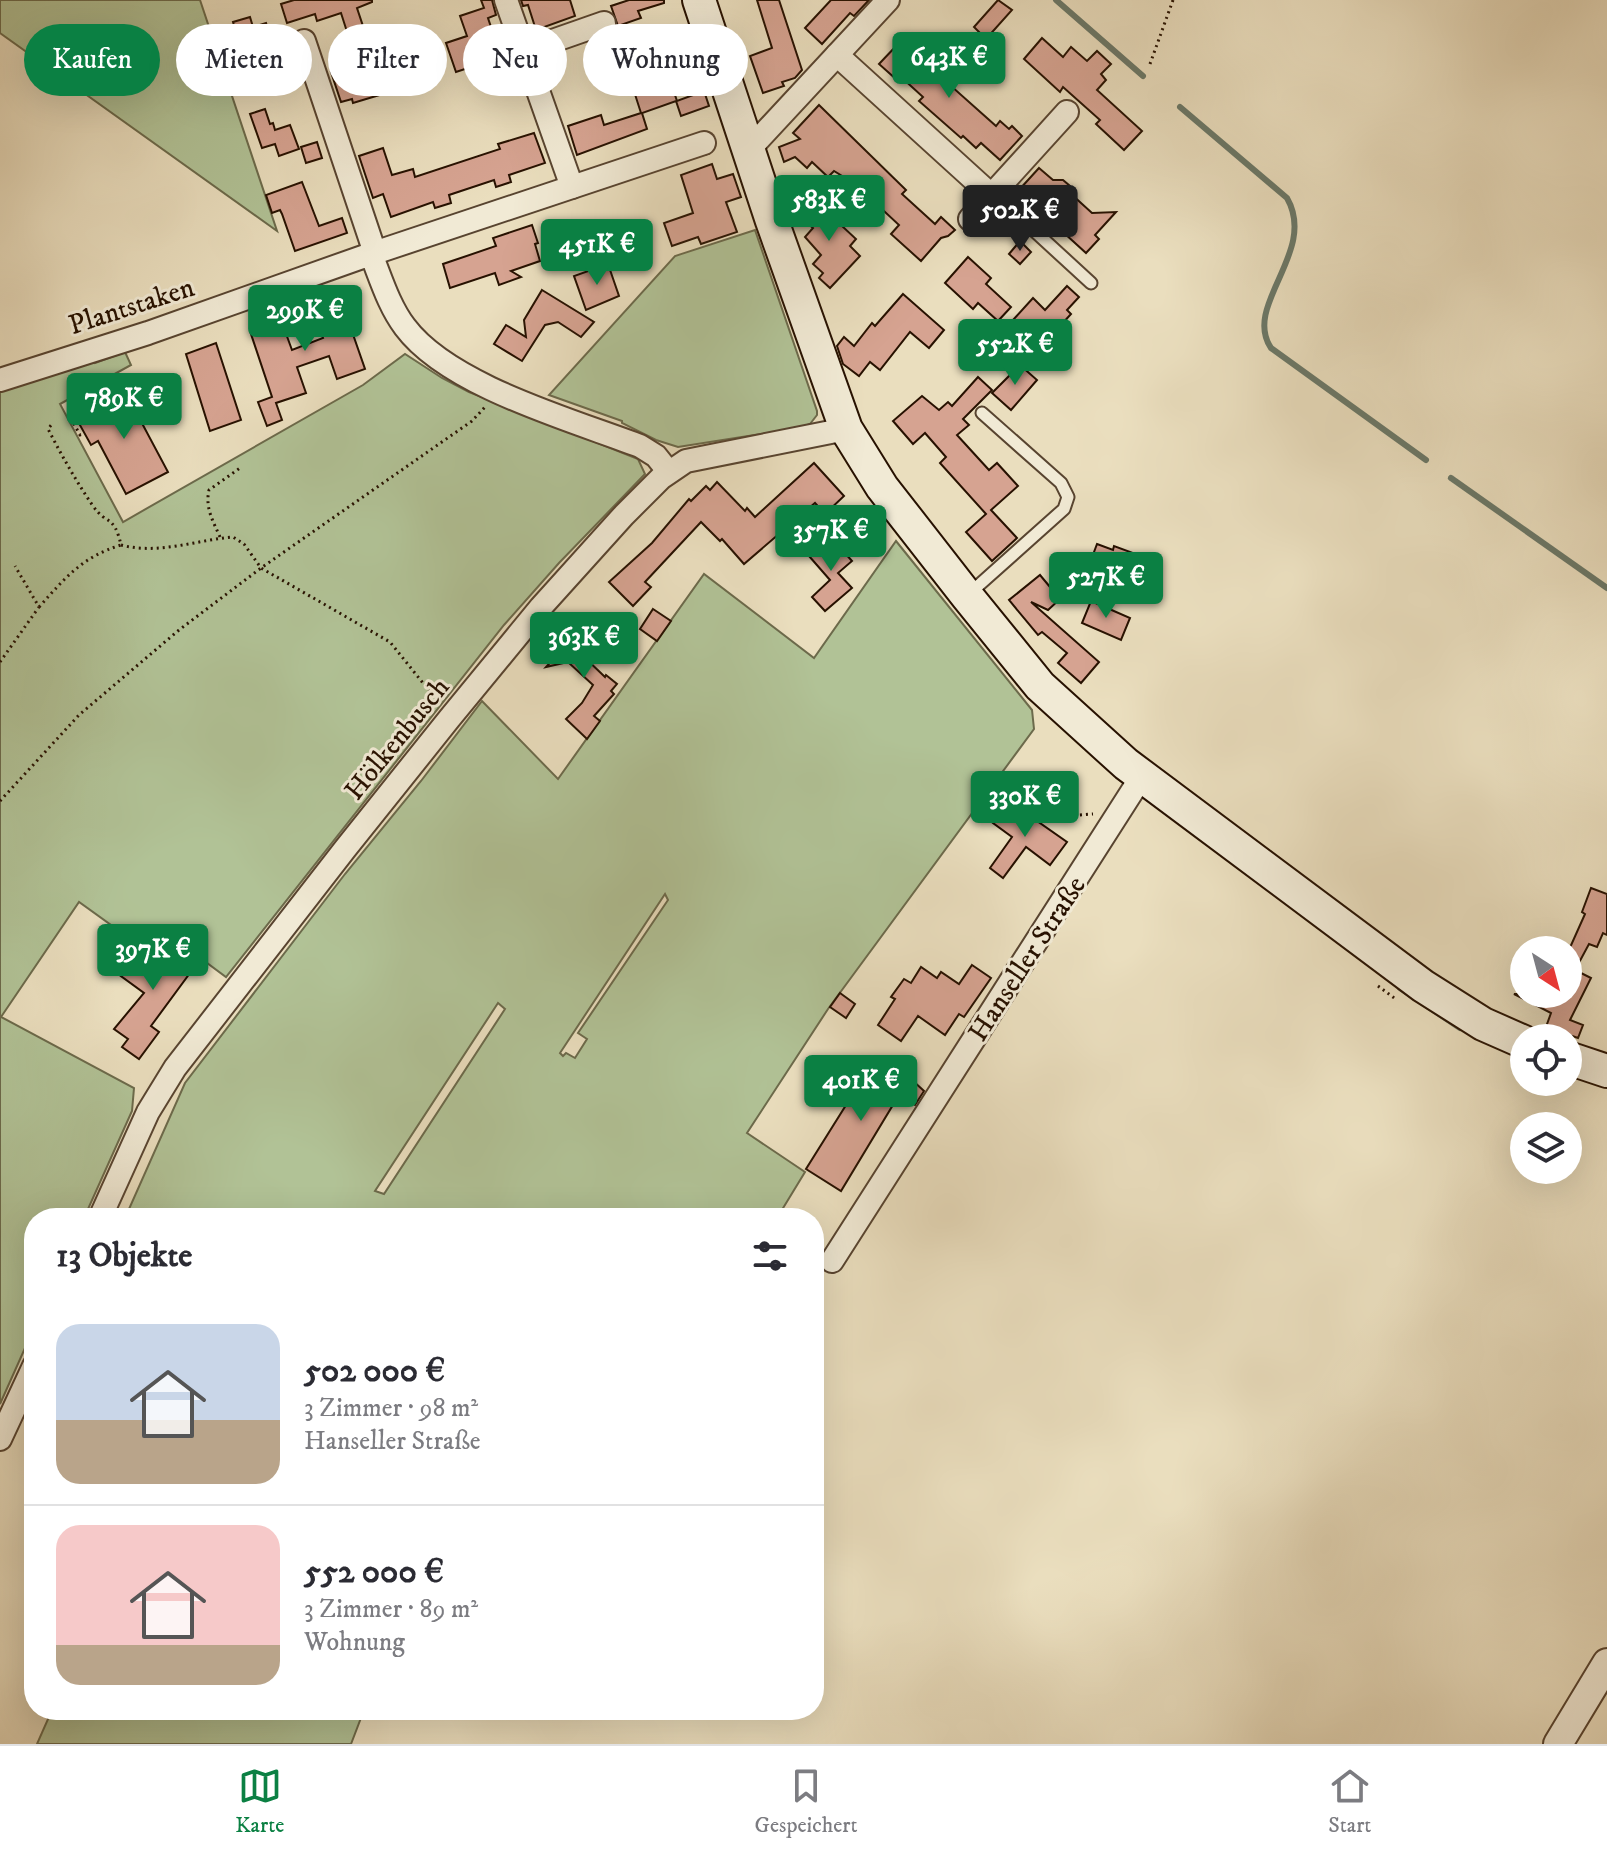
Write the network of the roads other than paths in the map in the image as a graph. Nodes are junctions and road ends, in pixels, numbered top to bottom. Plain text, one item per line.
1 (506, 0) edge
2 (699, 0) edge
3 (888, 0) edge
4 (604, 23) dead end
5 (514, 24) edge
6 (567, 36) edge
7 (837, 55) junction
8 (312, 66) edge
9 (540, 96) edge
10 (1067, 112) dead end
11 (704, 143) dead end
12 (747, 145) junction
13 (572, 187) junction
14 (992, 194) junction
15 (970, 219) dead end
16 (373, 254) junction
17 (1091, 283) dead end
18 (0, 380) edge
19 (982, 413) dead end
20 (846, 429) junction
21 (668, 471) junction
22 (967, 596) junction
23 (1142, 776) junction
24 (1510, 1036) edge
25 (1582, 1063) edge
26 (1607, 1071) edge
27 (105, 1208) edge
28 (832, 1261) dead end
29 (24, 1387) edge
30 (0, 1439) edge
31 (1607, 1663) edge
32 (1558, 1744) edge

1 - 5 street
2 - 12 main road
3 - 7 street
4 - 6 street
7 - 12 street
7 - 14 street
8 - 16 street
9 - 13 street
10 - 14 street
11 - 13 street, Plantstaken
12 - 20 main road
13 - 16 street, Plantstaken
14 - 15 street
14 - 17 lane
16 - 18 street, Plantstaken
16 - 21 street
19 - 22 lane
20 - 21 street, Hölkenbusch
20 - 22 main road
21 - 27 street, Hölkenbusch
22 - 23 main road
23 - 24 main road
23 - 28 street, Hanseller Straße
25 - 26 main road
29 - 30 street
31 - 32 street

